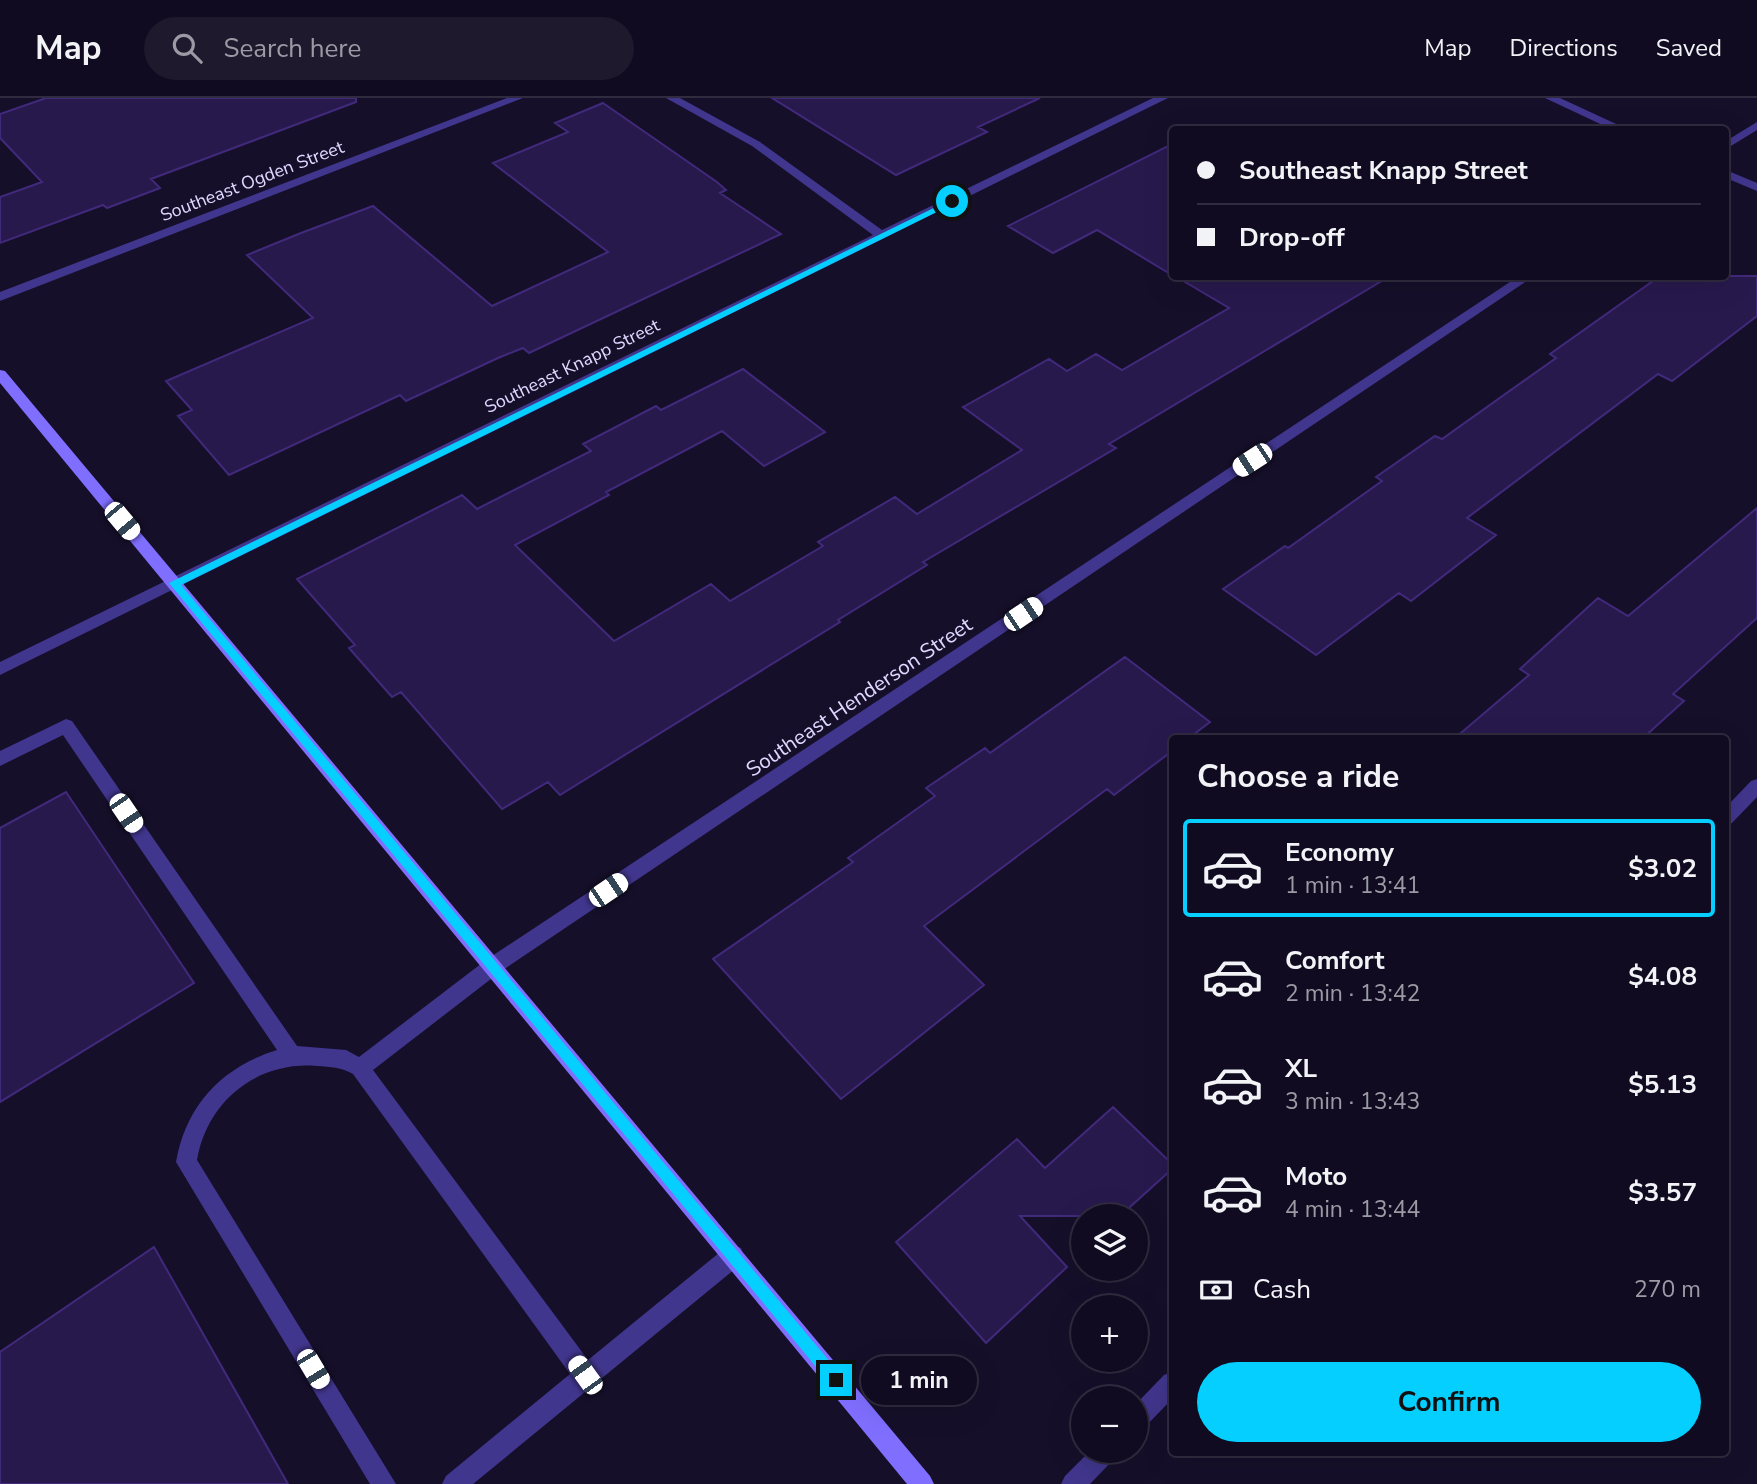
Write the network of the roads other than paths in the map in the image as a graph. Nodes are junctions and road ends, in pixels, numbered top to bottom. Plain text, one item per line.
1 (517, 98) edge
2 (671, 98) edge
3 (1162, 98) edge
4 (1551, 98) edge
5 (1757, 125) edge
6 (1615, 126) edge
7 (1729, 144) edge
8 (1729, 175) edge
9 (1757, 187) edge
10 (882, 236) junction
11 (1522, 280) edge
12 (0, 297) edge
13 (0, 374) edge
14 (174, 583) junction
15 (0, 668) edge
16 (0, 759) edge
17 (1757, 786) edge
18 (1729, 815) edge
19 (494, 966) junction
20 (292, 1055) junction
21 (360, 1068) junction
22 (733, 1256) junction
23 (585, 1375) junction
24 (1169, 1386) edge
25 (1148, 1408) edge
26 (1094, 1463) edge
27 (384, 1484) edge
28 (454, 1484) edge
29 (922, 1484) edge
30 (1073, 1484) edge

1 - 12 street, Southeast Ogden Street
2 - 10 street
3 - 10 street, Southeast Knapp Street
4 - 6 street
5 - 7 street
8 - 9 street
10 - 14 street, Southeast Knapp Street
11 - 19 street, Southeast Henderson Street
13 - 14 street
14 - 15 street, Southeast Knapp Street
14 - 19 street
16 - 20 street
17 - 18 street
19 - 21 street, Southeast Henderson Street
19 - 22 street
20 - 21 street
20 - 27 street
21 - 23 street
22 - 23 street
22 - 29 street
23 - 28 street
24 - 25 street
26 - 30 street

